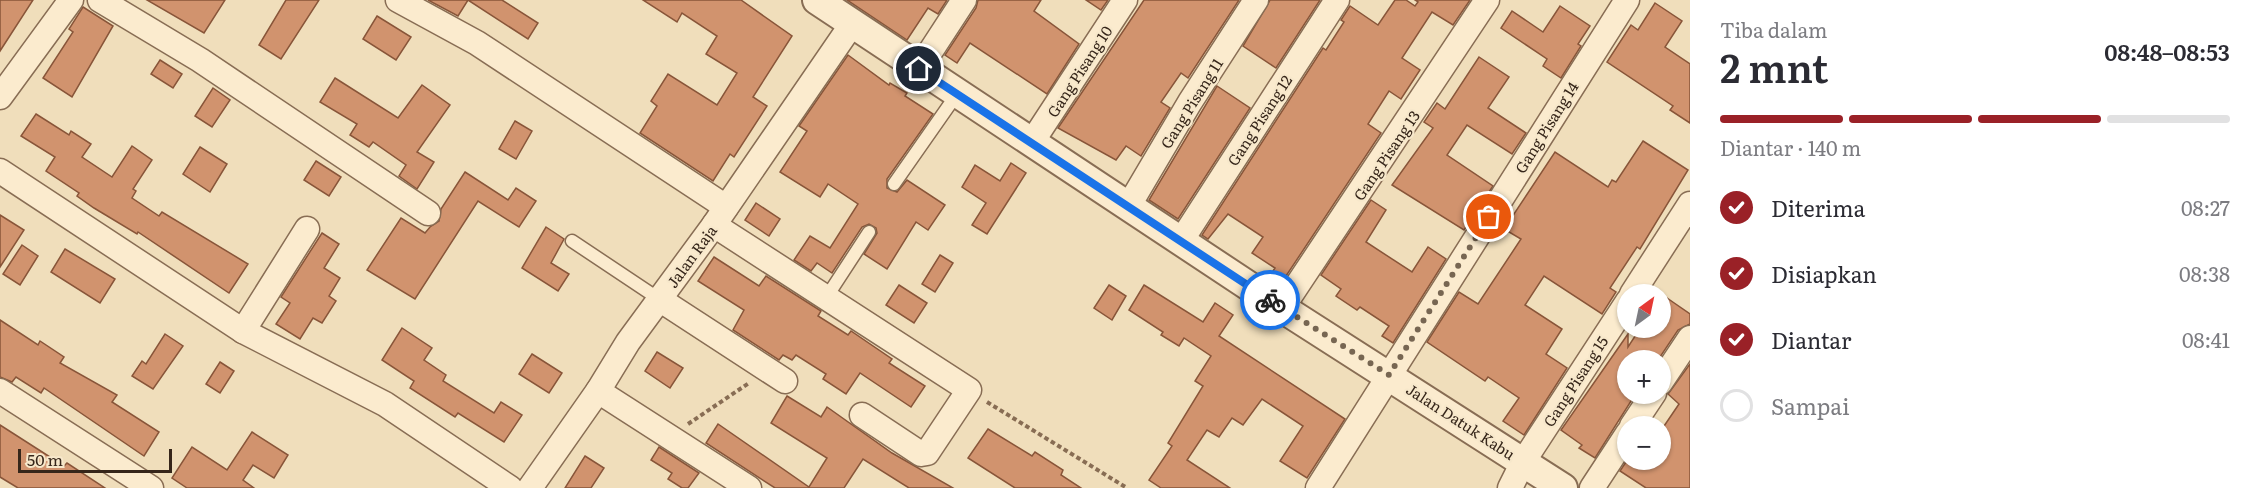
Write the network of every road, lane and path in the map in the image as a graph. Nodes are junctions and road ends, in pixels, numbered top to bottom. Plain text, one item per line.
1 (71, 0) edge
2 (100, 0) edge
3 (398, 0) edge
4 (964, 0) edge
5 (1125, 0) edge
6 (1256, 0) edge
7 (1337, 0) edge
8 (1487, 0) edge
9 (1627, 0) edge
10 (823, 2) edge
11 (852, 24) junction
12 (919, 69) junction
13 (957, 94) junction
14 (0, 97) edge
15 (1032, 142) junction
16 (0, 171) edge
17 (894, 184) dead end
18 (1690, 204) edge
19 (1128, 207) junction
20 (428, 213) dead end
21 (720, 216) junction
22 (307, 229) dead end
23 (869, 232) dead end
24 (572, 241) dead end
25 (1181, 241) junction
26 (1638, 284) edge
27 (826, 298) junction
28 (659, 299) junction
29 (1282, 308) junction
30 (1617, 318) edge
31 (243, 331) junction
32 (1690, 338) edge
33 (1671, 366) edge
34 (1389, 375) junction
35 (785, 381) joint
36 (969, 390) junction
37 (0, 391) edge
38 (598, 391) junction
39 (862, 415) dead end
40 (670, 436) junction
41 (1617, 450) edge
42 (1523, 462) junction
43 (151, 488) edge
44 (510, 488) edge
45 (530, 488) edge
46 (749, 488) edge
47 (1126, 488) edge
48 (1318, 488) edge
49 (1510, 488) edge
50 (1563, 488) edge
51 (1592, 488) edge

1 - 14 street
2 - 20 street
3 - 21 street
4 - 12 street
5 - 15 street, Gang Pisang 10
6 - 19 street, Gang Pisang 11
7 - 25 street, Gang Pisang 12
8 - 29 street, Gang Pisang 13
9 - 34 street, Gang Pisang 14
10 - 11 street, Jalan Datuk Kabu
11 - 12 street, Jalan Datuk Kabu
11 - 21 street, Jalan Raja
12 - 13 street, Jalan Datuk Kabu
13 - 15 street, Jalan Datuk Kabu
13 - 17 lane
15 - 19 street, Jalan Datuk Kabu
16 - 31 street
18 - 26 street
19 - 25 street, Jalan Datuk Kabu
21 - 27 street
21 - 28 street, Jalan Raja
22 - 31 street
23 - 27 lane
24 - 28 lane
25 - 29 street, Jalan Datuk Kabu
27 - 36 street
28 - 35 street
28 - 38 street, Jalan Raja
29 - 34 street, Jalan Datuk Kabu
30 - 42 street, Gang Pisang 15
31 - 44 street
32 - 33 street
34 - 42 street, Jalan Datuk Kabu
34 - 48 street, Gang Pisang 14
35 - 40 path
36 - 39 street
36 - 47 path
37 - 43 street
38 - 40 street
38 - 45 street, Jalan Raja
40 - 46 street
41 - 51 street
42 - 49 street, Gang Pisang 15
42 - 50 street, Jalan Datuk Kabu

